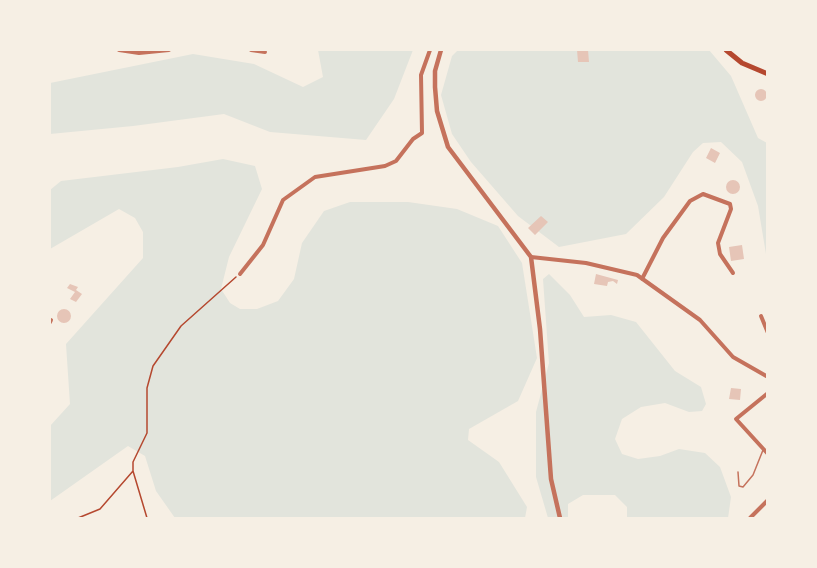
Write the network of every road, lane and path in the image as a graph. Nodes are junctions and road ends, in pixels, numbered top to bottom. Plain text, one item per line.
1 (119, 50) edge
2 (169, 50) edge
3 (251, 50) edge
4 (430, 50) edge
5 (441, 50) edge
6 (726, 50) edge
7 (265, 52) dead end
8 (768, 74) edge
9 (531, 257) junction
10 (733, 273) dead end
11 (240, 274) joint
12 (642, 279) junction
13 (760, 316) dead end
14 (768, 333) edge
15 (768, 377) edge
16 (768, 393) edge
17 (763, 449) junction
18 (768, 454) edge
19 (133, 471) junction
20 (738, 472) dead end
21 (768, 500) edge
22 (78, 519) edge
23 (147, 519) edge
24 (560, 519) edge
25 (750, 519) edge

1 - 2 street
3 - 7 street
4 - 11 street
5 - 9 street
6 - 8 main road
9 - 12 street
9 - 24 street
10 - 12 street
11 - 19 path
12 - 15 street
13 - 14 street
16 - 17 street
17 - 18 street
17 - 20 lane
19 - 22 path
19 - 23 path
21 - 25 street

